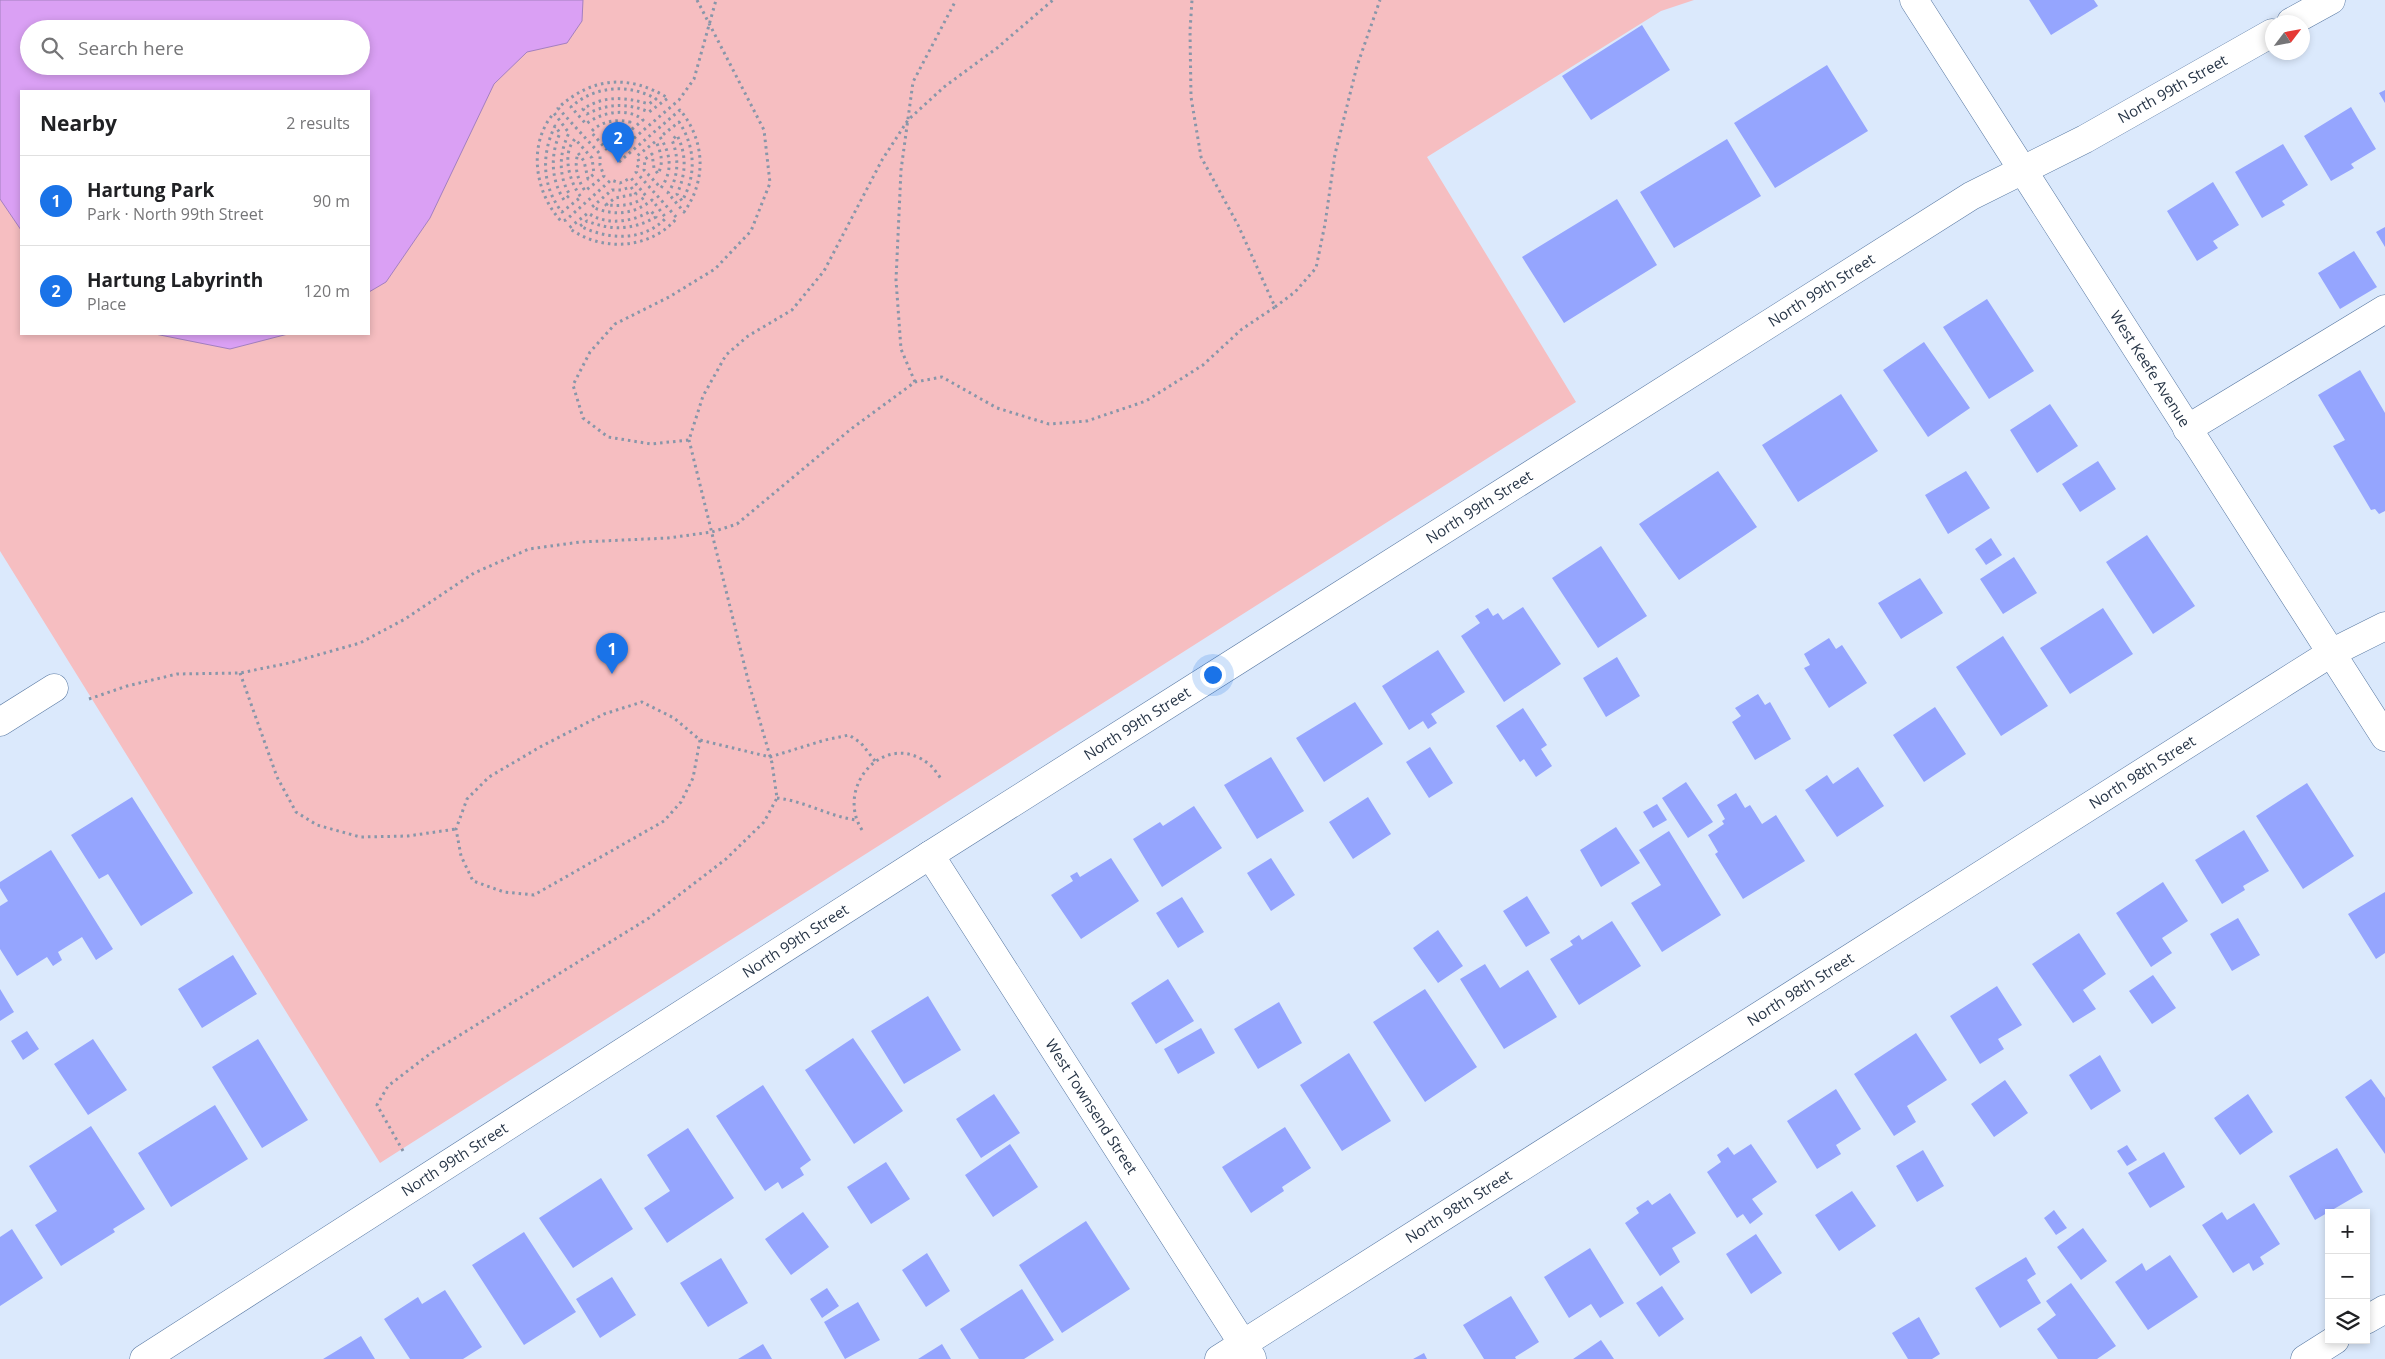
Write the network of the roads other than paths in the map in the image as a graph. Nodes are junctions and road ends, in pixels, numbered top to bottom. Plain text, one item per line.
1 (1914, 0) edge
2 (2331, 0) edge
3 (2304, 15) edge
4 (2265, 37) edge
5 (2022, 171) junction
6 (2385, 309) edge
7 (2187, 429) junction
8 (2385, 626) edge
9 (2332, 653) junction
10 (54, 688) road end
11 (0, 722) edge
12 (2385, 737) edge
13 (930, 855) junction
14 (2385, 1308) edge
15 (2370, 1317) edge
16 (2329, 1344) edge
17 (1248, 1351) edge
18 (144, 1359) edge
19 (1218, 1359) edge
20 (2305, 1359) edge

1 - 5 street, West Keefe Avenue
2 - 3 street
4 - 5 street, North 99th Street
5 - 7 street, West Keefe Avenue
5 - 13 street, North 99th Street
6 - 7 street
7 - 9 street, West Keefe Avenue
8 - 9 street, North 98th Street
9 - 12 street, West Keefe Avenue
9 - 17 street, North 98th Street
10 - 11 street
13 - 17 street, West Townsend Street
13 - 18 street, North 99th Street
14 - 15 street
16 - 20 street
17 - 19 street, North 98th Street

